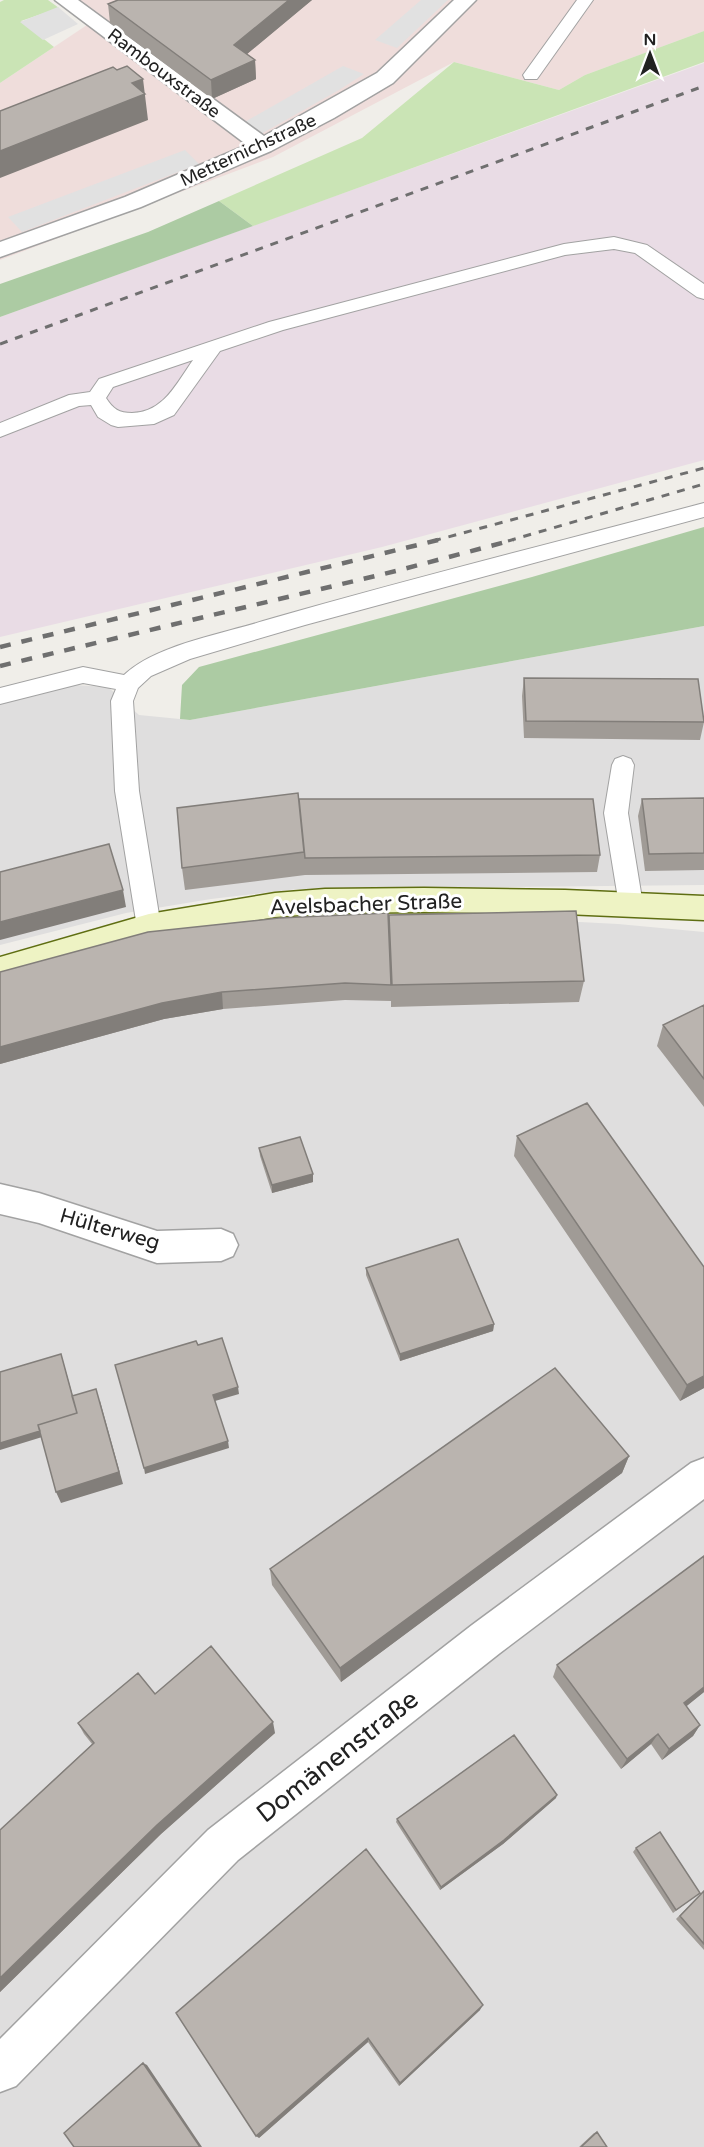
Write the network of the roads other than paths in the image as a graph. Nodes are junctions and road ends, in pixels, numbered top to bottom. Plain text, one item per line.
1 (65, 0) edge
2 (466, 0) edge
3 (585, 0) edge
4 (531, 75) dead end
5 (263, 146) junction
6 (0, 250) edge
7 (704, 294) edge
8 (213, 347) junction
9 (96, 398) junction
10 (0, 430) edge
11 (704, 510) edge
12 (129, 684) junction
13 (0, 696) edge
14 (623, 765) dead end
15 (631, 905) junction
16 (704, 908) edge
17 (149, 927) junction
18 (0, 970) edge
19 (0, 1199) edge
20 (221, 1245) dead end
21 (704, 1476) edge
22 (0, 2070) edge

1 - 5 street, Rambouxstraße
2 - 5 street, Metternichstraße
3 - 4 lane
5 - 6 street, Metternichstraße
7 - 8 lane
8 - 9 lane
8 - 9 lane
9 - 10 lane
11 - 12 lane
12 - 13 lane
12 - 17 lane
14 - 15 lane
15 - 16 main road, Avelsbacher Straße
15 - 17 main road, Avelsbacher Straße
17 - 18 main road, Avelsbacher Straße
19 - 20 street, Hülterweg
21 - 22 street, Domänenstraße

